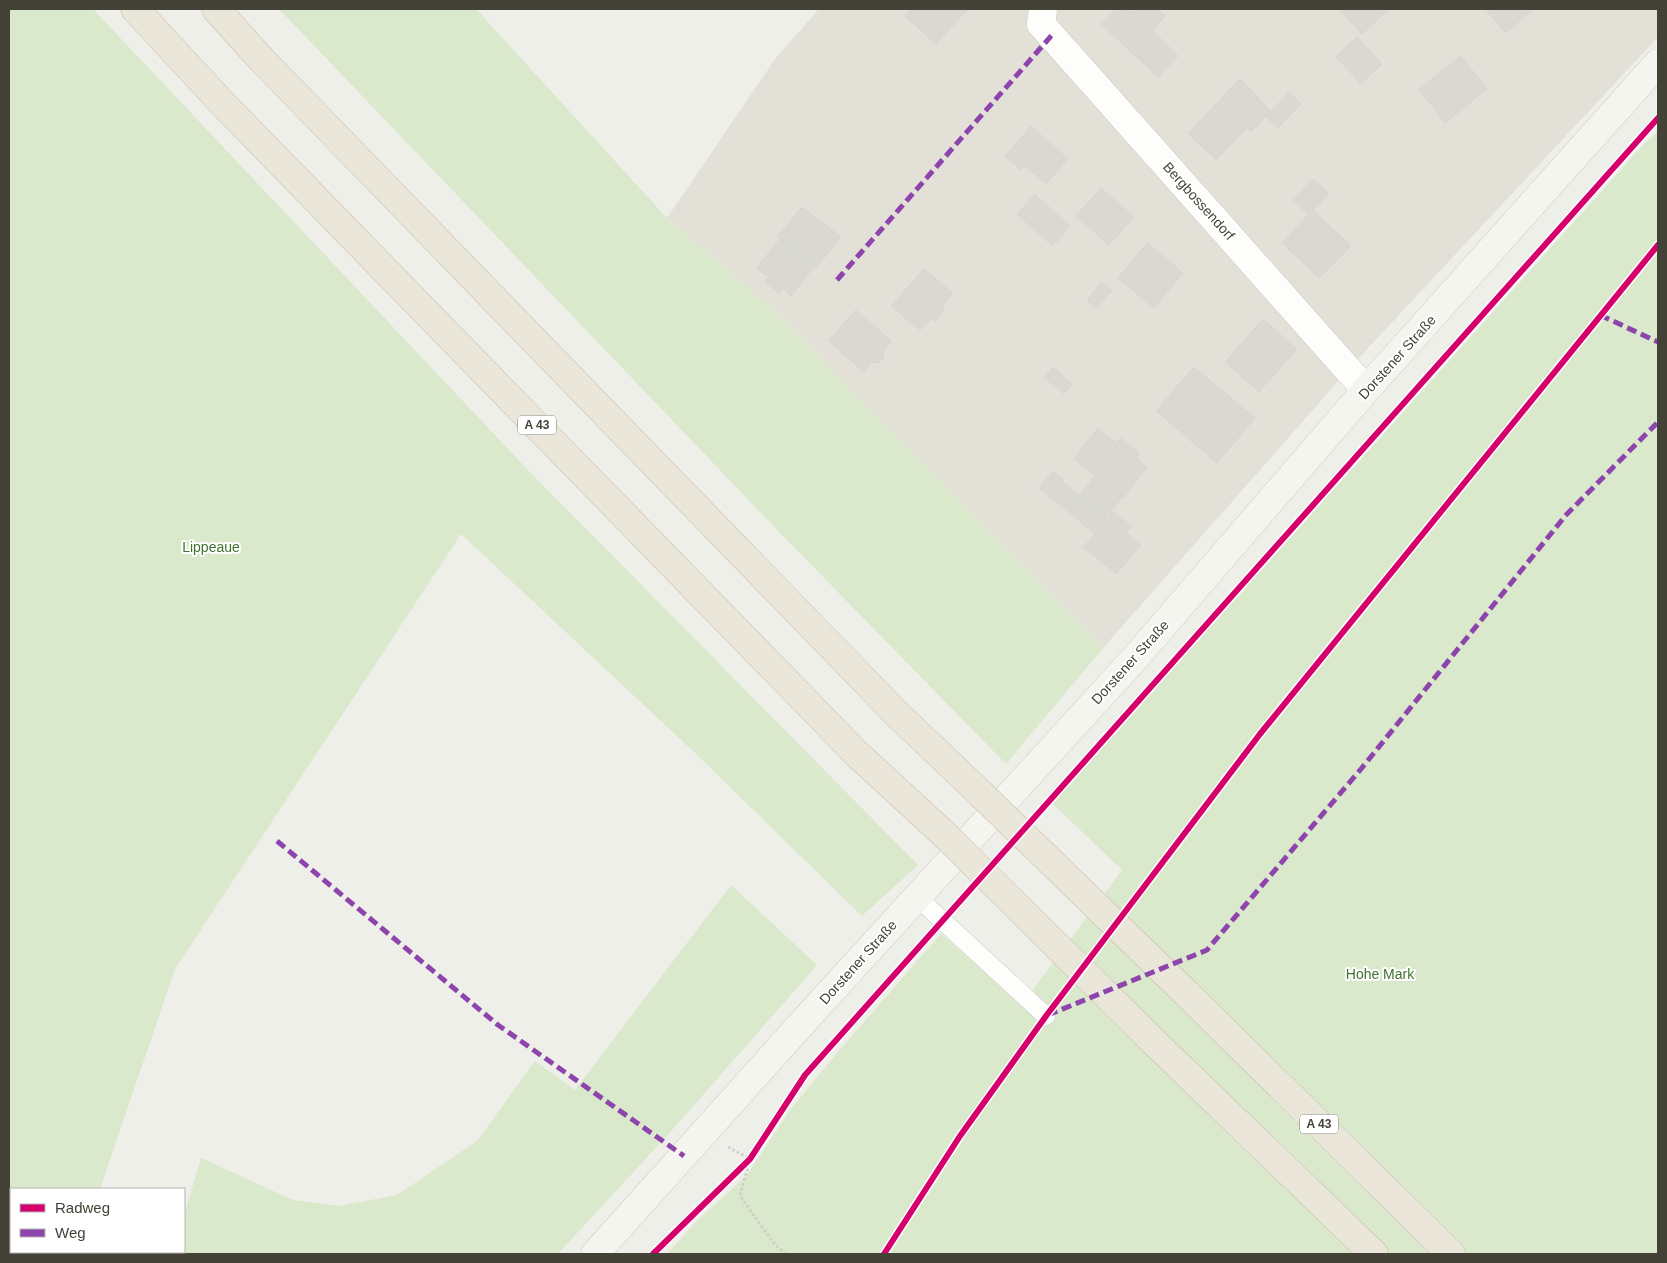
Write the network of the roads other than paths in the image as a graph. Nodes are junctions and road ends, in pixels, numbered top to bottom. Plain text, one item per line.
1 (136, 9) edge
2 (216, 9) edge
3 (1044, 9) edge
4 (1658, 63) edge
5 (1366, 390) junction
6 (917, 897) junction
7 (1046, 1016) dead end
8 (595, 1254) edge
9 (1374, 1254) edge
10 (1451, 1254) edge

1 - 9 highway, A 43, bridge
2 - 10 highway, A 43, bridge
3 - 5 street, Bergbossendorf
4 - 5 main road, Dorstener Straße
5 - 6 main road, Dorstener Straße
6 - 7 lane
6 - 8 main road, Dorstener Straße

